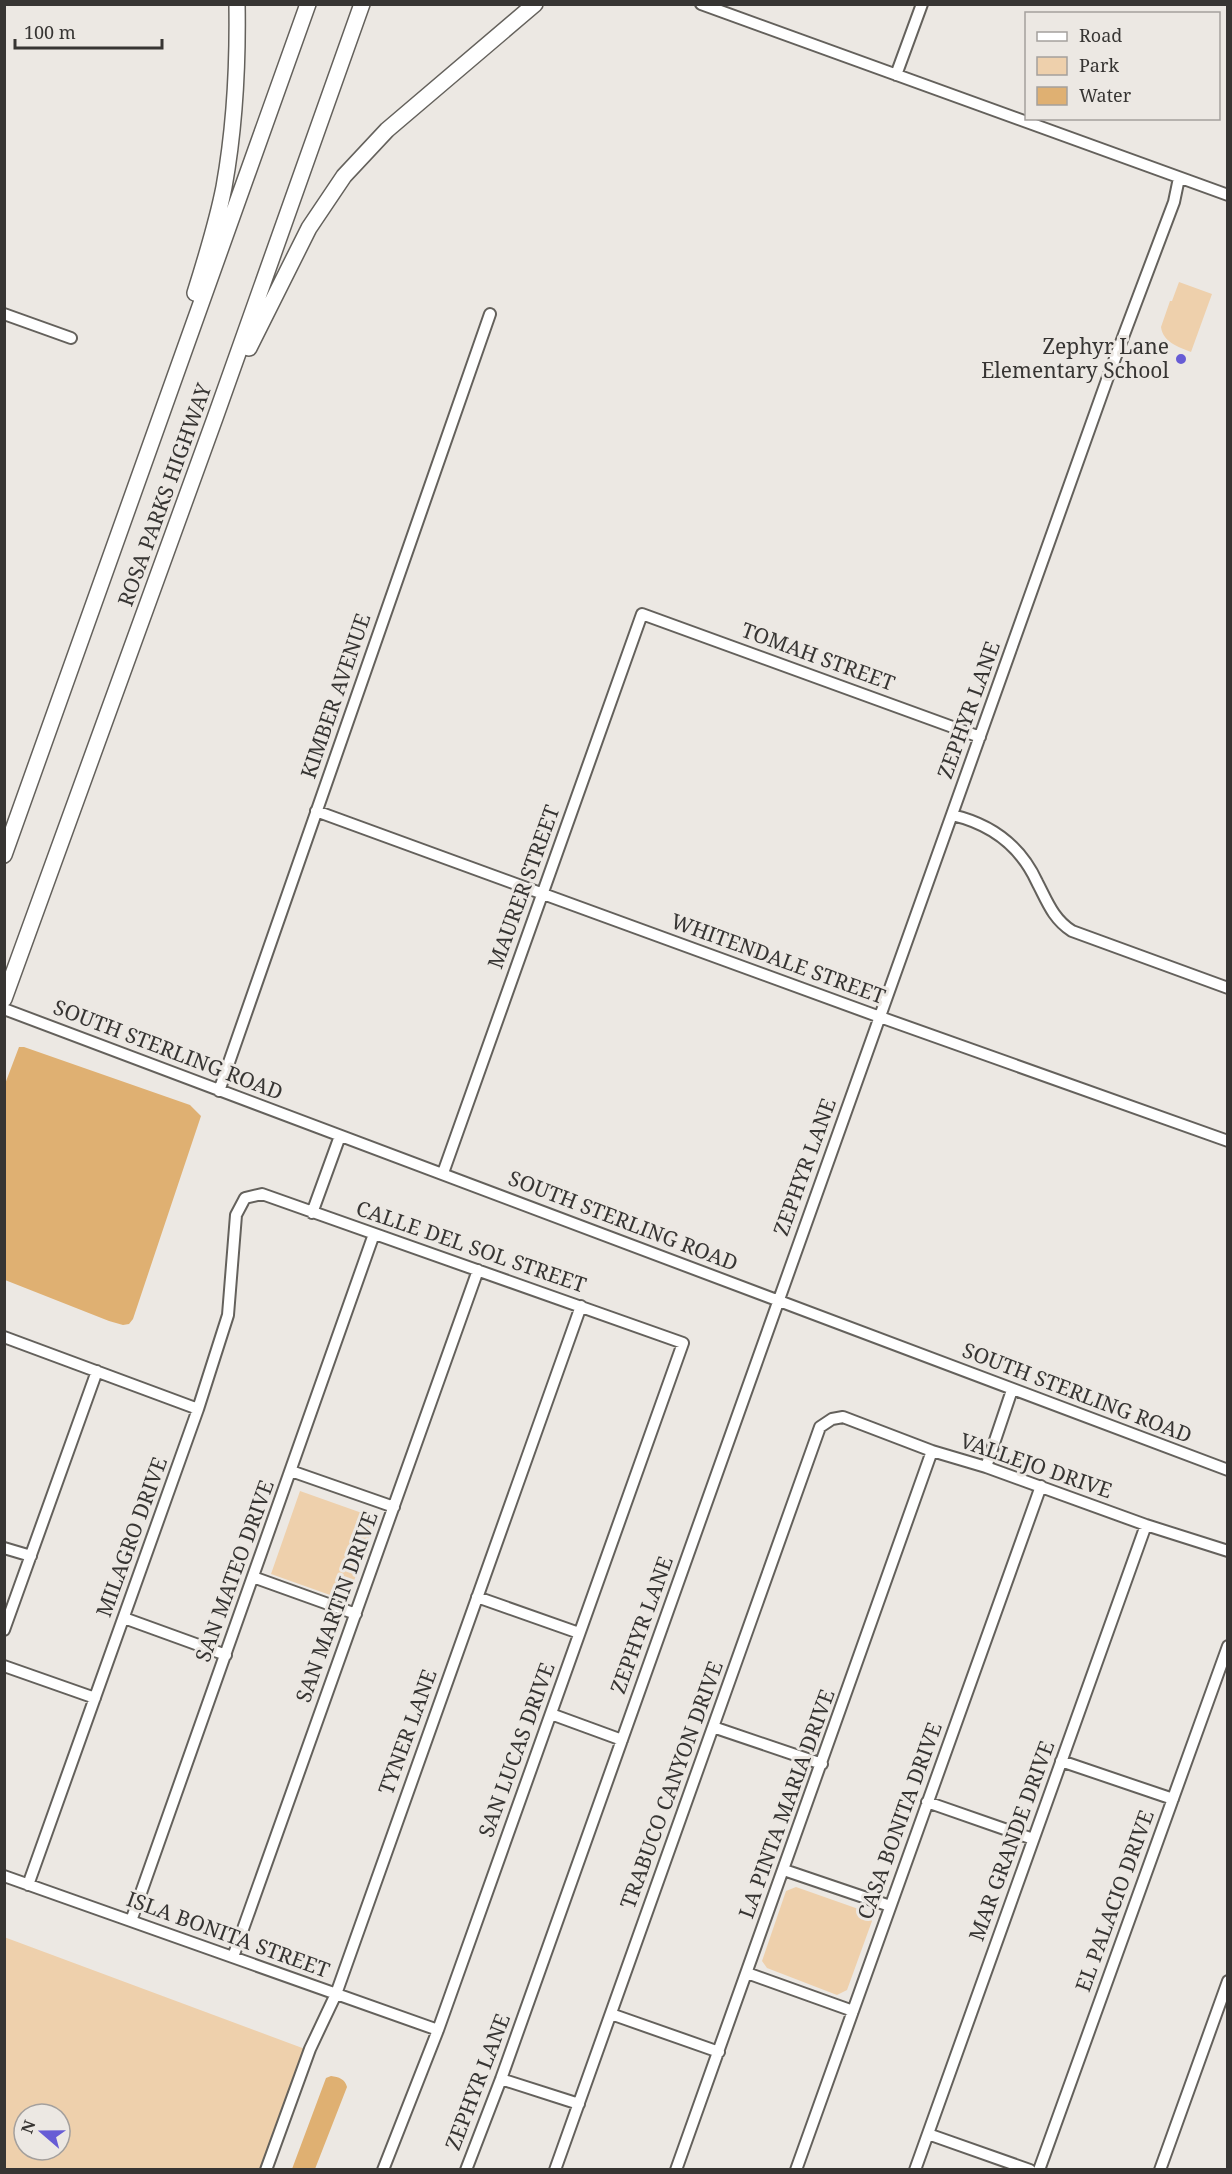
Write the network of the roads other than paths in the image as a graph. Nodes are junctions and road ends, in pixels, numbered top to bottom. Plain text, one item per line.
1 (237, 4) edge
2 (308, 4) edge
3 (362, 4) edge
4 (535, 4) edge
5 (701, 4) edge
6 (922, 4) edge
7 (896, 75) junction
8 (1179, 178) junction
9 (1227, 195) edge
10 (4, 314) edge
11 (490, 314) dead end
12 (71, 338) dead end
13 (215, 418) junction
14 (151, 445) junction
15 (642, 614) joint
16 (980, 737) junction
17 (316, 811) junction
18 (952, 815) junction
19 (4, 855) edge
20 (543, 894) junction
21 (1227, 988) edge
22 (4, 999) edge
23 (4, 1009) edge
24 (880, 1017) junction
25 (219, 1091) junction
26 (340, 1136) junction
27 (1227, 1141) edge
28 (443, 1173) junction
29 (245, 1198) joint
30 (312, 1213) junction
31 (374, 1234) junction
32 (478, 1270) junction
33 (778, 1301) junction
34 (581, 1306) junction
35 (4, 1337) edge
36 (683, 1342) joint
37 (97, 1371) junction
38 (1012, 1390) junction
39 (198, 1409) junction
40 (832, 1419) joint
41 (932, 1451) junction
42 (986, 1467) junction
43 (1227, 1470) edge
44 (291, 1471) junction
45 (1041, 1486) junction
46 (394, 1507) junction
47 (1146, 1525) junction
48 (4, 1548) edge
49 (1227, 1551) edge
50 (31, 1556) junction
51 (253, 1577) junction
52 (477, 1597) junction
53 (356, 1614) junction
54 (124, 1618) junction
55 (4, 1630) edge
56 (579, 1633) junction
57 (1227, 1646) edge
58 (226, 1655) junction
59 (4, 1666) edge
60 (95, 1698) junction
61 (551, 1714) junction
62 (714, 1727) junction
63 (622, 1740) junction
64 (1061, 1761) junction
65 (822, 1764) junction
66 (1173, 1799) junction
67 (927, 1802) junction
68 (1034, 1839) junction
69 (784, 1869) junction
70 (4, 1876) edge
71 (28, 1885) junction
72 (890, 1906) junction
73 (131, 1921) junction
74 (233, 1958) junction
75 (747, 1974) junction
76 (1227, 1981) edge
77 (336, 1994) junction
78 (853, 2011) junction
79 (611, 2014) junction
80 (438, 2030) junction
81 (719, 2052) junction
82 (501, 2079) junction
83 (579, 2104) junction
84 (928, 2134) junction
85 (266, 2169) edge
86 (383, 2169) edge
87 (466, 2169) edge
88 (555, 2169) edge
89 (676, 2169) edge
90 (796, 2169) edge
91 (915, 2169) edge
92 (1030, 2169) edge
93 (1039, 2169) edge
94 (1160, 2169) edge

1 - 14 highway
2 - 14 highway, ROSA PARKS HIGHWAY
3 - 13 highway, ROSA PARKS HIGHWAY
4 - 13 highway
5 - 7 street
6 - 7 street
7 - 8 street
8 - 9 street
8 - 16 street, ZEPHYR LANE
10 - 12 street
11 - 17 street, KIMBER AVENUE
13 - 22 highway, ROSA PARKS HIGHWAY
14 - 19 highway, ROSA PARKS HIGHWAY
15 - 16 street, TOMAH STREET
15 - 20 street, MAURER STREET
16 - 18 street, ZEPHYR LANE
17 - 20 street, WHITENDALE STREET
17 - 25 street, KIMBER AVENUE
18 - 21 street
18 - 24 street, ZEPHYR LANE
20 - 24 street, WHITENDALE STREET
20 - 28 street, MAURER STREET
23 - 25 street, SOUTH STERLING ROAD
24 - 27 street, WHITENDALE STREET
24 - 33 street, ZEPHYR LANE
25 - 26 street, SOUTH STERLING ROAD
26 - 28 street, SOUTH STERLING ROAD
26 - 30 street
28 - 33 street, SOUTH STERLING ROAD
29 - 30 street, CALLE DEL SOL STREET
29 - 39 street, MILAGRO DRIVE
30 - 31 street, CALLE DEL SOL STREET
31 - 32 street, CALLE DEL SOL STREET
31 - 44 street, SAN MATEO DRIVE
32 - 34 street, CALLE DEL SOL STREET
32 - 46 street, SAN MARTIN DRIVE
33 - 38 street, SOUTH STERLING ROAD
33 - 63 street, ZEPHYR LANE
34 - 36 street, CALLE DEL SOL STREET
34 - 52 street, TYNER LANE
35 - 37 street
36 - 56 street, SAN LUCAS DRIVE
37 - 39 street
37 - 50 street
38 - 42 street
38 - 43 street, SOUTH STERLING ROAD
39 - 54 street, MILAGRO DRIVE
40 - 41 street, VALLEJO DRIVE
40 - 62 street, TRABUCO CANYON DRIVE
41 - 42 street, VALLEJO DRIVE
41 - 65 street, LA PINTA MARIA DRIVE
42 - 45 street, VALLEJO DRIVE
44 - 46 street
44 - 51 street, SAN MATEO DRIVE
45 - 47 street, VALLEJO DRIVE
45 - 67 street, CASA BONITA DRIVE
46 - 53 street, SAN MARTIN DRIVE
47 - 49 street, VALLEJO DRIVE
47 - 64 street, MAR GRANDE DRIVE
48 - 50 street
50 - 55 street
51 - 53 street
51 - 58 street, SAN MATEO DRIVE
52 - 56 street
52 - 77 street, TYNER LANE
53 - 74 street, SAN MARTIN DRIVE
54 - 58 street
54 - 60 street, MILAGRO DRIVE
56 - 61 street, SAN LUCAS DRIVE
57 - 66 street, EL PALACIO DRIVE
58 - 73 street, SAN MATEO DRIVE
59 - 60 street
60 - 71 street, MILAGRO DRIVE
61 - 63 street
61 - 80 street, SAN LUCAS DRIVE
62 - 65 street
62 - 79 street, TRABUCO CANYON DRIVE
63 - 82 street, ZEPHYR LANE
64 - 66 street
64 - 68 street, MAR GRANDE DRIVE
65 - 69 street, LA PINTA MARIA DRIVE
66 - 93 street, EL PALACIO DRIVE
67 - 68 street
67 - 72 street, CASA BONITA DRIVE
68 - 84 street, MAR GRANDE DRIVE
69 - 72 street
69 - 75 street, LA PINTA MARIA DRIVE
70 - 71 street, ISLA BONITA STREET
71 - 73 street, ISLA BONITA STREET
72 - 78 street, CASA BONITA DRIVE
73 - 74 street, ISLA BONITA STREET
74 - 77 street, ISLA BONITA STREET
75 - 78 street
75 - 81 street, LA PINTA MARIA DRIVE
76 - 94 street
77 - 80 street, ISLA BONITA STREET
77 - 85 street, TYNER LANE
78 - 90 street, CASA BONITA DRIVE
79 - 81 street
79 - 83 street, TRABUCO CANYON DRIVE
80 - 86 street, SAN LUCAS DRIVE
81 - 89 street, LA PINTA MARIA DRIVE
82 - 83 street
82 - 87 street, ZEPHYR LANE
83 - 88 street, TRABUCO CANYON DRIVE
84 - 91 street, MAR GRANDE DRIVE
84 - 92 street

